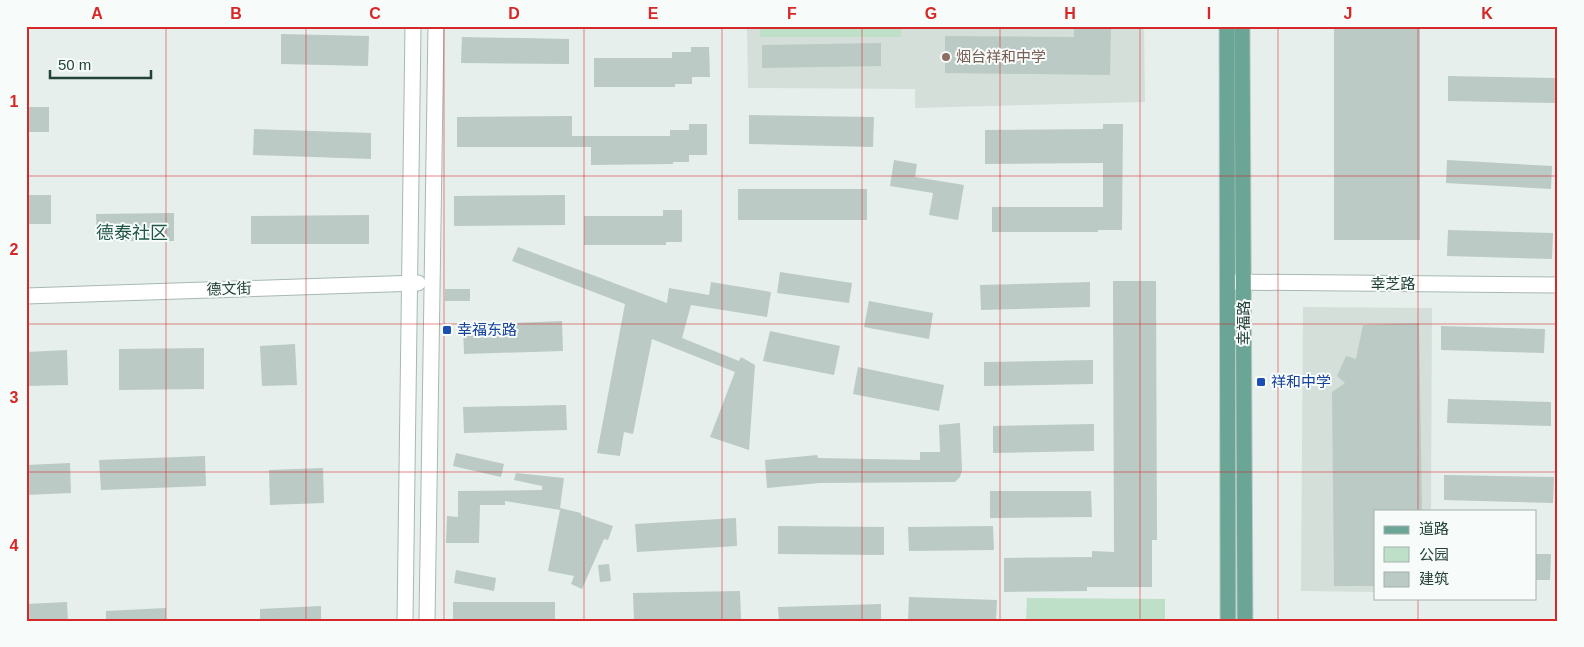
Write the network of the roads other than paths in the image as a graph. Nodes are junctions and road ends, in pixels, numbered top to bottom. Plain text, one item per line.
1 (413, 26) edge
2 (436, 26) edge
3 (1227, 26) edge
4 (1242, 26) edge
5 (1229, 282) junction
6 (410, 283) junction
7 (432, 283) junction
8 (1244, 283) junction
9 (1558, 285) edge
10 (26, 296) edge
11 (406, 621) edge
12 (427, 621) edge
13 (1228, 621) edge
14 (1245, 621) edge

1 - 6 street
2 - 7 street
3 - 5 main road, 幸福路
4 - 8 main road, 幸福路
5 - 8 street, 幸芝路
5 - 13 main road, 幸福路
6 - 7 street, 德文街
6 - 10 street, 德文街
6 - 11 street
7 - 12 street
8 - 9 street, 幸芝路
8 - 14 main road, 幸福路

